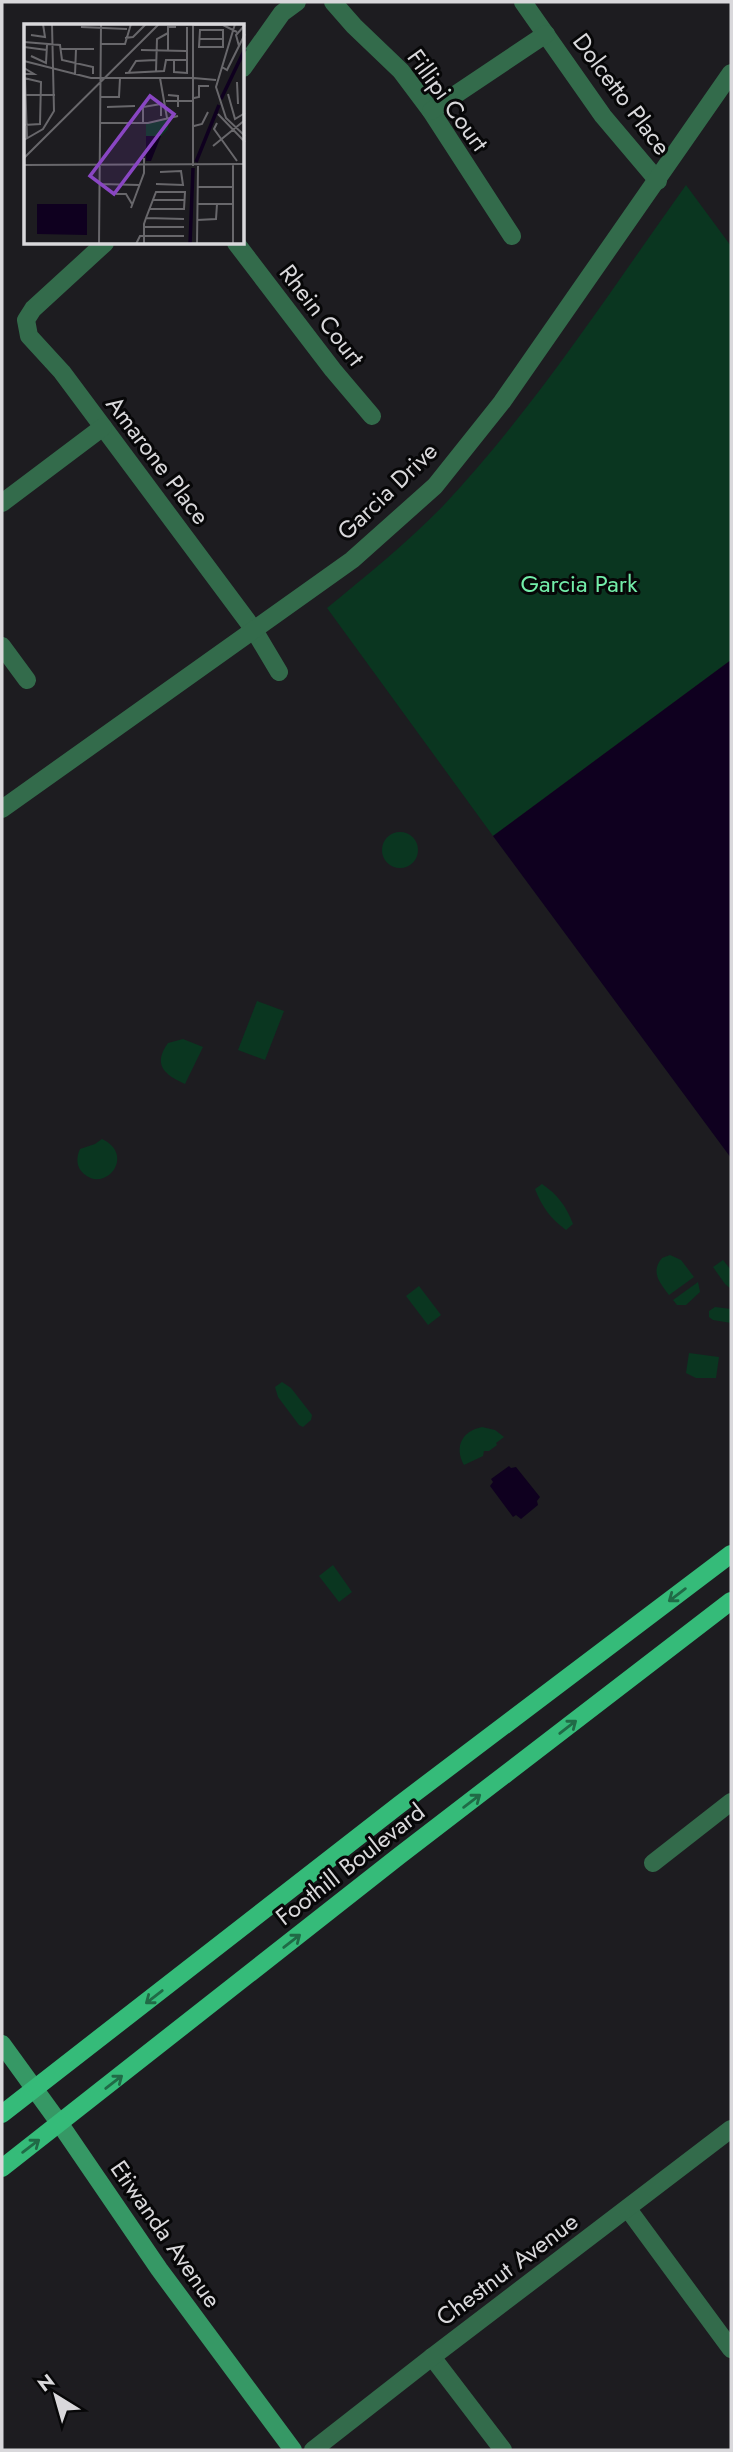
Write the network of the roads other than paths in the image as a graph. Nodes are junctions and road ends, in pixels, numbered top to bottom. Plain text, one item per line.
1 (297, 2) edge
2 (333, 2) edge
3 (523, 2) edge
4 (546, 34) junction
5 (245, 65) edge
6 (731, 73) edge
7 (430, 111) junction
8 (657, 181) junction
9 (512, 236) dead end
10 (103, 245) edge
11 (238, 245) edge
12 (372, 416) dead end
13 (103, 427) junction
14 (2, 503) edge
15 (254, 630) junction
16 (2, 646) edge
17 (279, 672) dead end
18 (27, 680) dead end
19 (2, 809) edge
20 (731, 1554) edge
21 (731, 1601) edge
22 (731, 1802) edge
23 (653, 1863) dead end
24 (2, 2044) edge
25 (35, 2090) junction
26 (2, 2114) edge
27 (60, 2124) junction
28 (731, 2129) edge
29 (2, 2168) edge
30 (628, 2209) junction
31 (731, 2349) edge
32 (432, 2357) junction
33 (293, 2450) edge
34 (313, 2450) edge
35 (503, 2450) edge

1 - 5 street
2 - 7 street, Fillipi Court
3 - 4 street, Dolcetto Place
4 - 7 street
4 - 8 street, Dolcetto Place
6 - 8 street, Garcia Drive
7 - 9 street, Fillipi Court
8 - 15 street, Garcia Drive
10 - 13 street, Amarone Place
11 - 12 street, Rhein Court
13 - 14 street
13 - 15 street, Amarone Place
15 - 17 street, Amarone Place
15 - 19 street, Garcia Drive
16 - 18 street
20 -> 25 main road, Foothill Boulevard
27 -> 21 main road, Foothill Boulevard
22 - 23 street
24 - 25 main road, Etiwanda Avenue
25 - 26 main road, Foothill Boulevard
25 - 27 main road, Etiwanda Avenue
29 -> 27 main road, Foothill Boulevard
27 - 33 main road, Etiwanda Avenue
28 - 30 street, Chestnut Avenue
30 - 31 street
30 - 32 street, Chestnut Avenue
32 - 34 street, Chestnut Avenue
32 - 35 street

